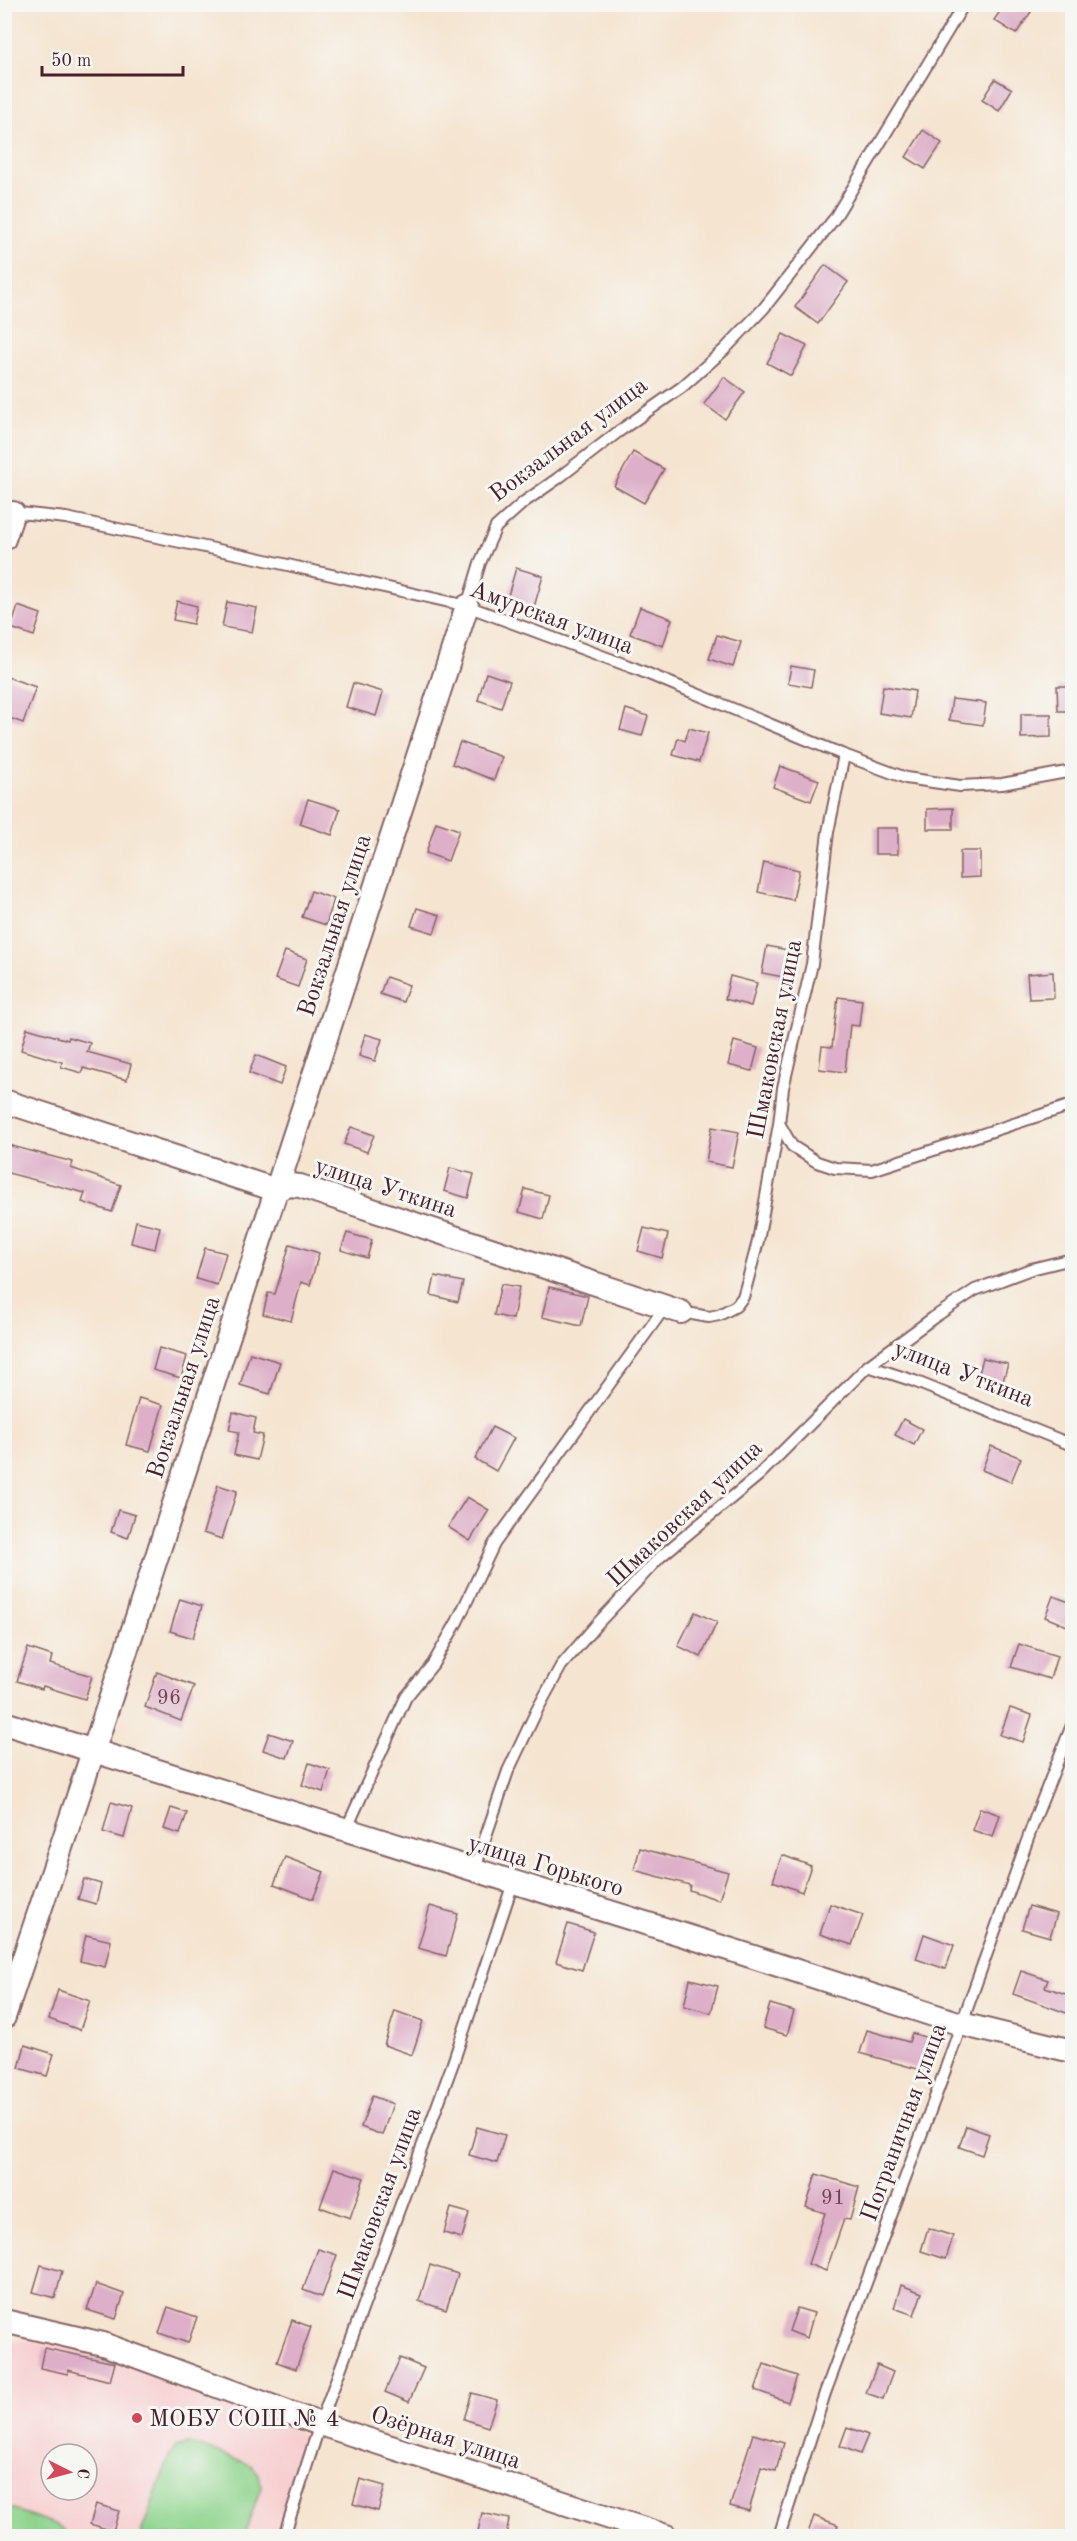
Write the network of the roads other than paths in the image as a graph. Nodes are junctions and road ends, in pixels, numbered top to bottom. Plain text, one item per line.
1 (964, 4) edge
2 (9, 512) edge
3 (4, 539) edge
4 (467, 606) junction
5 (844, 755) junction
6 (1072, 771) edge
7 (4, 1101) edge
8 (1072, 1105) edge
9 (779, 1124) junction
10 (276, 1190) junction
11 (1072, 1259) edge
12 (673, 1309) junction
13 (868, 1366) junction
14 (1072, 1445) edge
15 (4, 1724) edge
16 (1072, 1725) edge
17 (93, 1752) junction
18 (346, 1830) junction
19 (474, 1871) junction
20 (513, 1883) junction
21 (4, 2017) edge
22 (961, 2025) junction
23 (1072, 2051) edge
24 (4, 2321) edge
25 (320, 2424) junction
26 (284, 2536) edge
27 (666, 2536) edge
28 (779, 2536) edge

1 - 4 lane, Вокзальная улица
2 - 3 street
2 - 4 lane, Амурская улица
4 - 5 lane, Амурская улица
4 - 10 street, Вокзальная улица
5 - 6 lane, Амурская улица
5 - 9 lane, Шмаковская улица
7 - 10 street, улица Уткина
8 - 9 lane
9 - 12 lane, Шмаковская улица
10 - 12 street, улица Уткина
10 - 17 street, Вокзальная улица
11 - 13 lane, Шмаковская улица
12 - 18 lane
13 - 14 lane, улица Уткина
13 - 19 lane, Шмаковская улица
15 - 17 street, улица Горького
16 - 22 lane, Пограничная улица
17 - 18 street, улица Горького
17 - 21 street, Вокзальная улица
18 - 19 street, улица Горького
19 - 20 street, улица Горького
20 - 22 street, улица Горького
20 - 25 lane, Шмаковская улица
22 - 23 street, улица Горького
22 - 28 lane, Пограничная улица
24 - 25 street, Озёрная улица
25 - 26 lane, Шмаковская улица
25 - 27 street, Озёрная улица

